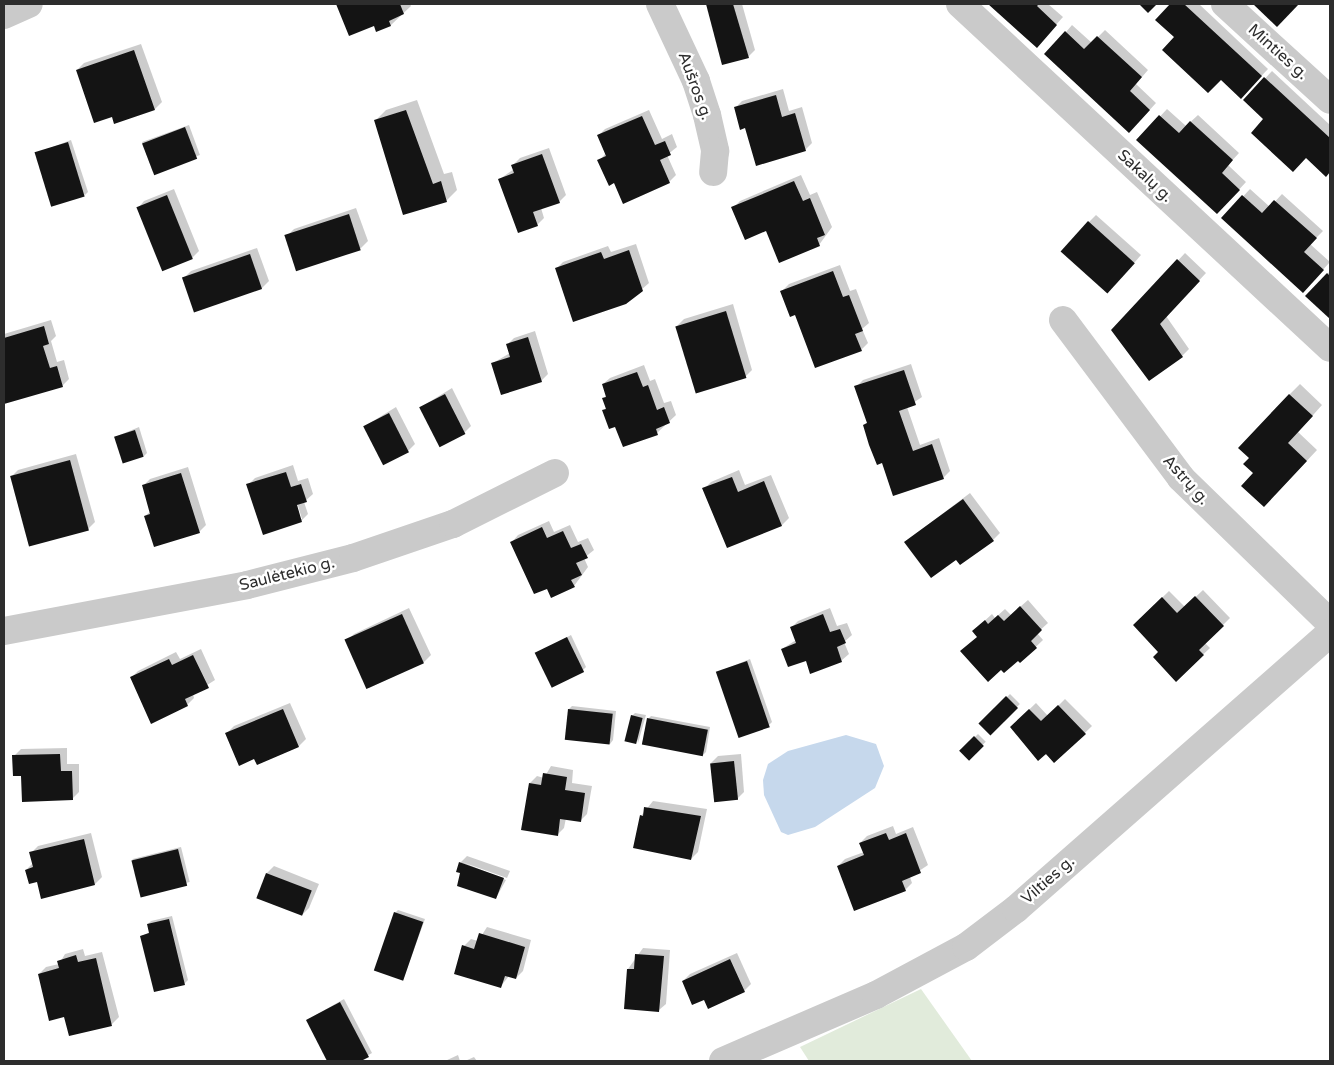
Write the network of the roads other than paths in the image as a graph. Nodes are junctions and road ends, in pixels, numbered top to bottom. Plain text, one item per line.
1 (29, 4) edge
2 (660, 4) edge
3 (960, 4) edge
4 (1225, 4) edge
5 (4, 15) edge
6 (1330, 100) edge
7 (713, 172) dead end
8 (1062, 320) dead end
9 (1330, 348) edge
10 (556, 473) dead end
11 (1330, 624) edge
12 (4, 631) edge
13 (1330, 633) edge
14 (723, 1061) edge

1 - 5 street
2 - 7 street, Aušros g.
3 - 9 street, Sakalų g.
4 - 6 street, Minties g.
8 - 11 street, Astrų g.
10 - 12 street, Saulėtekio g.
13 - 14 street, Vilties g.

